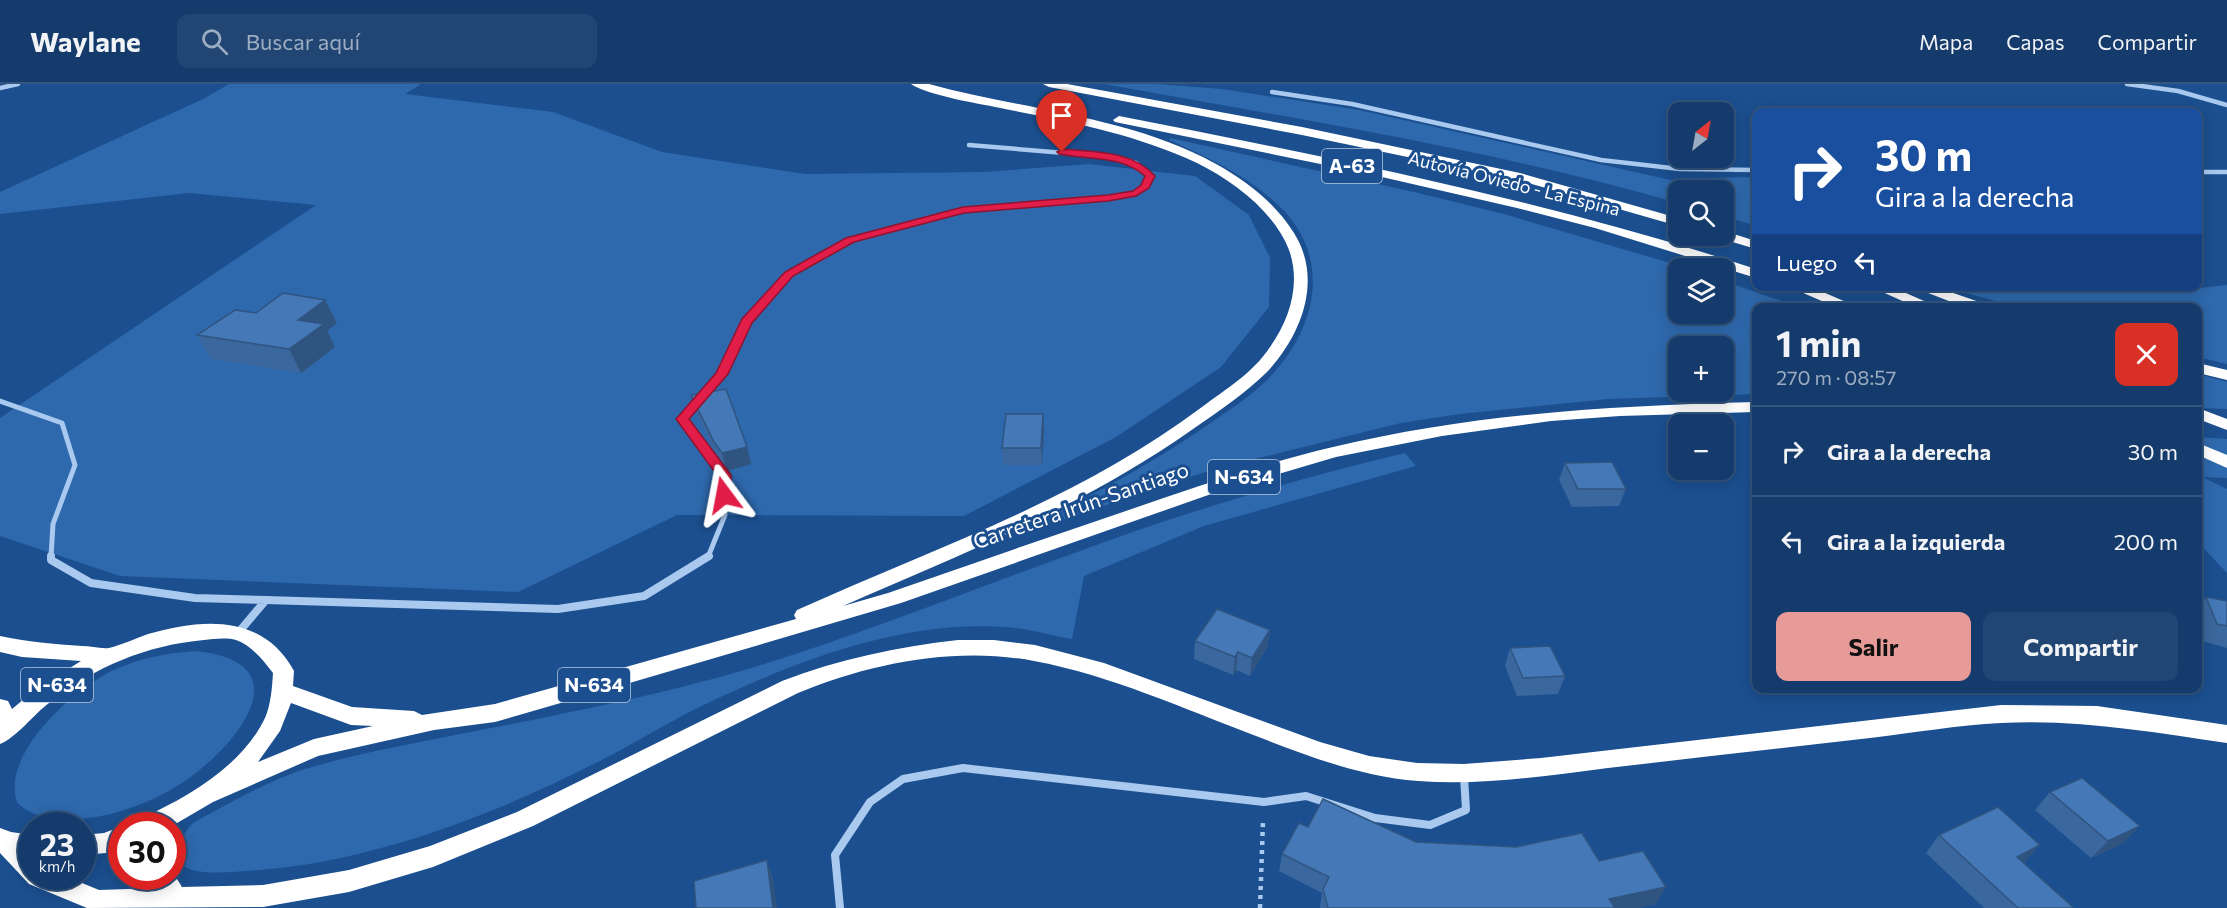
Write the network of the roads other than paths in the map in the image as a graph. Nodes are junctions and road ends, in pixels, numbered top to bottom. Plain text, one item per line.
1 (18, 84) edge
2 (917, 84) edge
3 (941, 84) edge
4 (1049, 84) edge
5 (2127, 84) edge
6 (2163, 84) edge
7 (0, 88) edge
8 (2178, 91) junction
9 (1272, 92) dead end
10 (2227, 105) edge
11 (1302, 131) junction
12 (969, 145) dead end
13 (1752, 170) edge
14 (2202, 172) edge
15 (2227, 172) edge
16 (1668, 210) edge
17 (1668, 219) edge
18 (1734, 228) edge
19 (1752, 235) edge
20 (1734, 238) edge
21 (1752, 244) edge
22 (1752, 273) edge
23 (1807, 291) edge
24 (1889, 291) edge
25 (1932, 291) edge
26 (1840, 303) edge
27 (1920, 303) edge
28 (1968, 303) edge
29 (2202, 369) edge
30 (2227, 375) edge
31 (0, 401) edge
32 (1752, 407) edge
33 (2202, 415) edge
34 (2202, 423) edge
35 (2227, 426) edge
36 (2202, 450) edge
37 (2227, 462) edge
38 (266, 600) junction
39 (238, 633) junction
40 (751, 640) junction
41 (0, 644) edge
42 (113, 656) junction
43 (283, 691) junction
44 (434, 721) junction
45 (3, 723) edge
46 (2227, 734) edge
47 (1464, 773) junction
48 (203, 796) junction
49 (176, 812) edge
50 (3, 839) edge
51 (18, 842) edge
52 (18, 856) edge
53 (73, 890) edge
54 (170, 890) edge
55 (175, 898) junction
56 (840, 908) edge

1 - 7 street
2 - 40 highway
3 - 22 highway, Autovía Oviedo - La Espina / A-63
4 - 11 highway, Autovía Oviedo - La Espina / A-63
5 - 8 street
6 - 8 street
8 - 10 street
9 - 13 street
11 - 16 highway
11 - 17 highway, Autovía Oviedo - La Espina / A-63
12 - 38 street
14 - 15 street
18 - 19 highway
20 - 21 highway
23 - 26 highway
24 - 27 highway
25 - 28 highway
29 - 30 highway
31 - 38 street
32 - 40 highway, Carretera Irún-Santiago / N-634
33 - 35 highway
34 - 35 highway
36 - 37 highway
38 - 39 street
39 - 42 highway, N-634
39 - 43 highway, N-634
40 - 44 highway, Carretera Irún-Santiago / N-634
41 - 42 highway, N-634
42 - 45 highway, N-634
43 - 44 highway, Carretera Irún-Santiago / N-634
43 - 48 highway, N-634
44 - 48 highway, Carretera Irún-Santiago / N-634
46 - 47 highway
47 - 55 highway
47 - 56 street
48 - 49 highway, N-634
50 - 51 highway
50 - 52 highway
53 - 55 highway
54 - 55 highway

